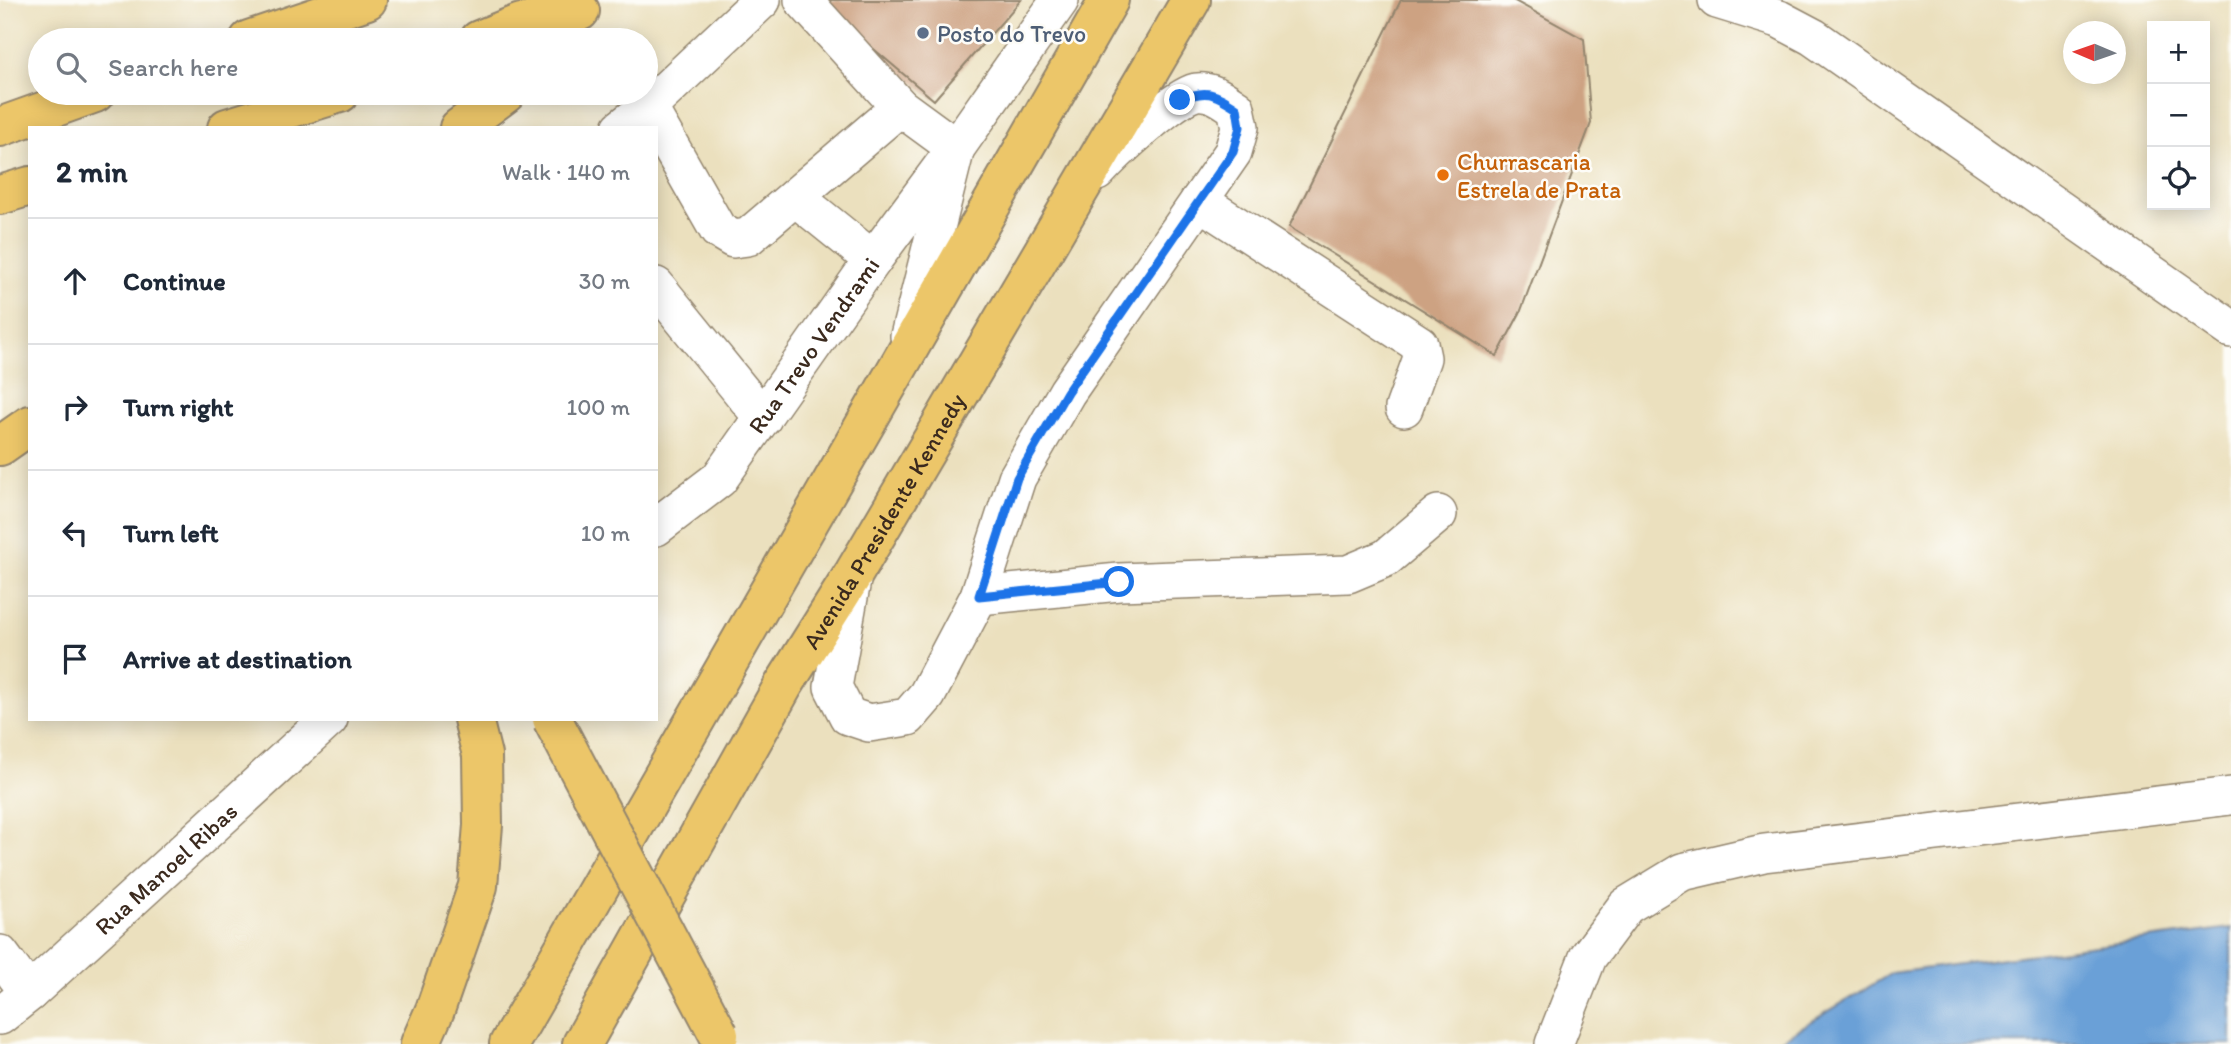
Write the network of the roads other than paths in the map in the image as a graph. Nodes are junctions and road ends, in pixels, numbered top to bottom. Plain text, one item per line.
1 (762, 0) edge
2 (803, 0) edge
3 (1059, 0) edge
4 (1109, 0) edge
5 (1191, 0) edge
6 (1717, 0) edge
7 (363, 1) edge
8 (578, 17) edge
9 (284, 28) edge
10 (509, 28) edge
11 (658, 96) edge
12 (61, 105) edge
13 (301, 105) edge
14 (494, 105) edge
15 (648, 105) edge
16 (900, 107) junction
17 (635, 117) edge
18 (475, 124) edge
19 (233, 126) edge
20 (0, 127) edge
21 (658, 148) edge
22 (956, 148) junction
23 (28, 187) edge
24 (0, 195) edge
25 (795, 197) junction
26 (1072, 199) junction
27 (1199, 201) junction
28 (873, 260) junction
29 (658, 288) edge
30 (2231, 329) edge
31 (906, 350) junction
32 (1404, 408) dead end
33 (763, 418) junction
34 (28, 426) edge
35 (0, 446) edge
36 (1438, 514) dead end
37 (658, 525) edge
38 (854, 573) junction
39 (979, 596) junction
40 (326, 721) edge
41 (474, 721) edge
42 (553, 721) edge
43 (2231, 796) edge
44 (0, 954) edge
45 (29, 993) junction
46 (0, 1016) edge
47 (720, 1040) edge
48 (420, 1044) edge
49 (509, 1044) edge
50 (582, 1044) edge
51 (1554, 1044) edge

1 - 11 street
2 - 16 street
3 - 22 street, Rua Trevo Vendrami
4 - 31 main road
5 - 26 main road, Avenida Presidente Kennedy
6 - 30 street
7 - 9 main road
8 - 10 main road
12 - 20 main road
13 - 19 main road
14 - 18 main road
15 - 17 street
16 - 22 street
16 - 25 street
21 - 25 street
22 - 28 street, Rua Trevo Vendrami
22 - 31 street
23 - 24 main road
25 - 28 street
26 - 27 street
26 - 38 main road, Avenida Presidente Kennedy
27 - 32 street
27 - 39 street
28 - 33 street, Rua Trevo Vendrami
29 - 33 street
31 - 49 main road
33 - 37 street, Rua Trevo Vendrami
34 - 35 main road
36 - 39 street
38 - 39 street
38 - 50 main road, Avenida Presidente Kennedy
40 - 45 street, Rua Manoel Ribas
41 - 48 main road
42 - 47 main road, bridge
43 - 51 street
44 - 45 street
45 - 46 street, Rua Manoel Ribas

